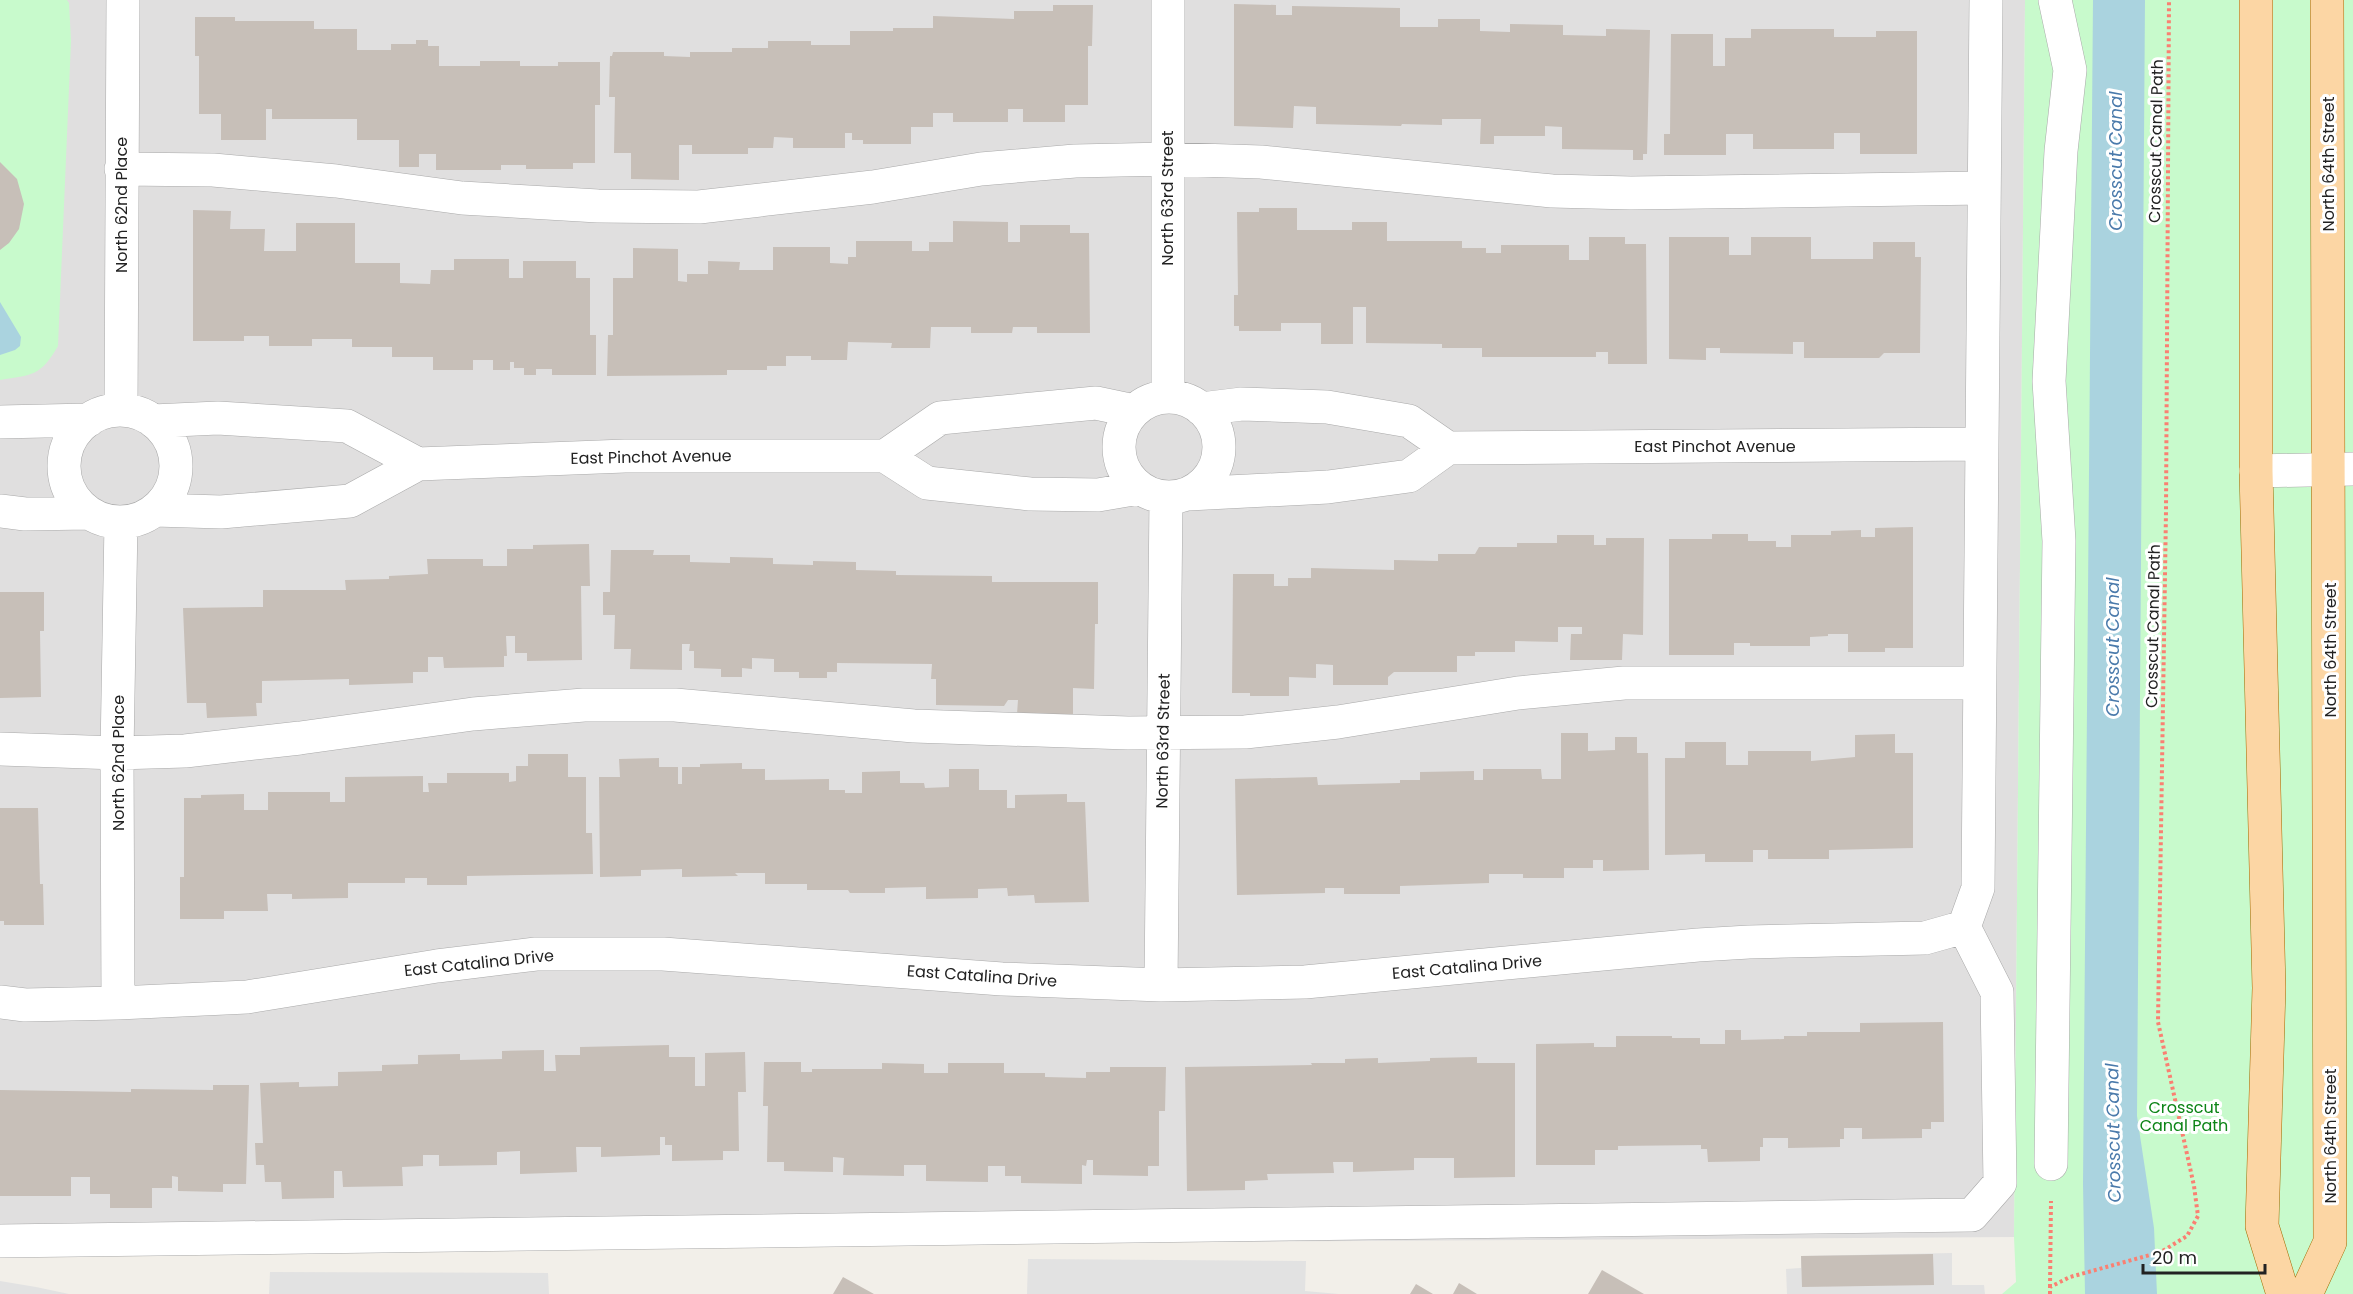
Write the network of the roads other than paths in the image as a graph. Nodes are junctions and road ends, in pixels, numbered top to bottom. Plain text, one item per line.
1 (123, 0) edge
2 (1168, 0) edge
3 (1986, 0) edge
4 (2055, 0) edge
5 (2256, 0) edge
6 (2327, 0) edge
7 (1167, 159) junction
8 (121, 169) junction
9 (1984, 188) junction
10 (1168, 397) junction
11 (1201, 409) junction
12 (121, 410) junction
13 (1134, 411) junction
14 (89, 420) junction
15 (153, 421) junction
16 (0, 422) edge
17 (1981, 444) junction
18 (1448, 448) junction
19 (885, 456) junction
20 (418, 464) junction
21 (2341, 469) edge
22 (2256, 471) junction
23 (1164, 493) junction
24 (155, 510) junction
25 (0, 511) edge
26 (89, 513) junction
27 (121, 522) junction
28 (1979, 683) junction
29 (1162, 734) junction
30 (0, 749) edge
31 (117, 753) junction
32 (1964, 927) junction
33 (1161, 985) junction
34 (0, 1002) edge
35 (118, 1004) junction
36 (2051, 1164) road end
37 (0, 1241) edge
38 (2283, 1294) edge
39 (2306, 1294) edge

1 - 8 street, North 62nd Place
2 - 7 street, North 63rd Street
3 - 9 street
4 - 36 street
5 - 22 main road
6 - 21 main road, North 64th Street
7 - 8 street
7 - 9 street
7 - 10 street, North 63rd Street
8 - 12 street, North 62nd Place
9 - 17 street
10 - 11 street
10 - 13 street
11 - 18 street
11 - 23 street
12 - 14 street
12 - 15 street
13 - 19 street
13 - 23 street
14 - 16 street
14 - 26 street
15 - 20 street
15 - 24 street
17 - 18 street, East Pinchot Avenue
17 - 28 street
18 - 23 street
19 - 20 street, East Pinchot Avenue
19 - 23 street
20 - 24 street, East Pinchot Avenue
21 - 22 street
21 - 39 main road, North 64th Street
22 - 38 main road
23 - 29 street, North 63rd Street
24 - 27 street
25 - 26 street
26 - 27 street
27 - 31 street, North 62nd Place
28 - 29 street
28 - 32 street
29 - 31 street
29 - 33 street, North 63rd Street
30 - 31 street
31 - 35 street, North 62nd Place
32 - 33 street, East Catalina Drive
32 - 37 street
33 - 35 street, East Catalina Drive
34 - 35 street, East Catalina Drive

